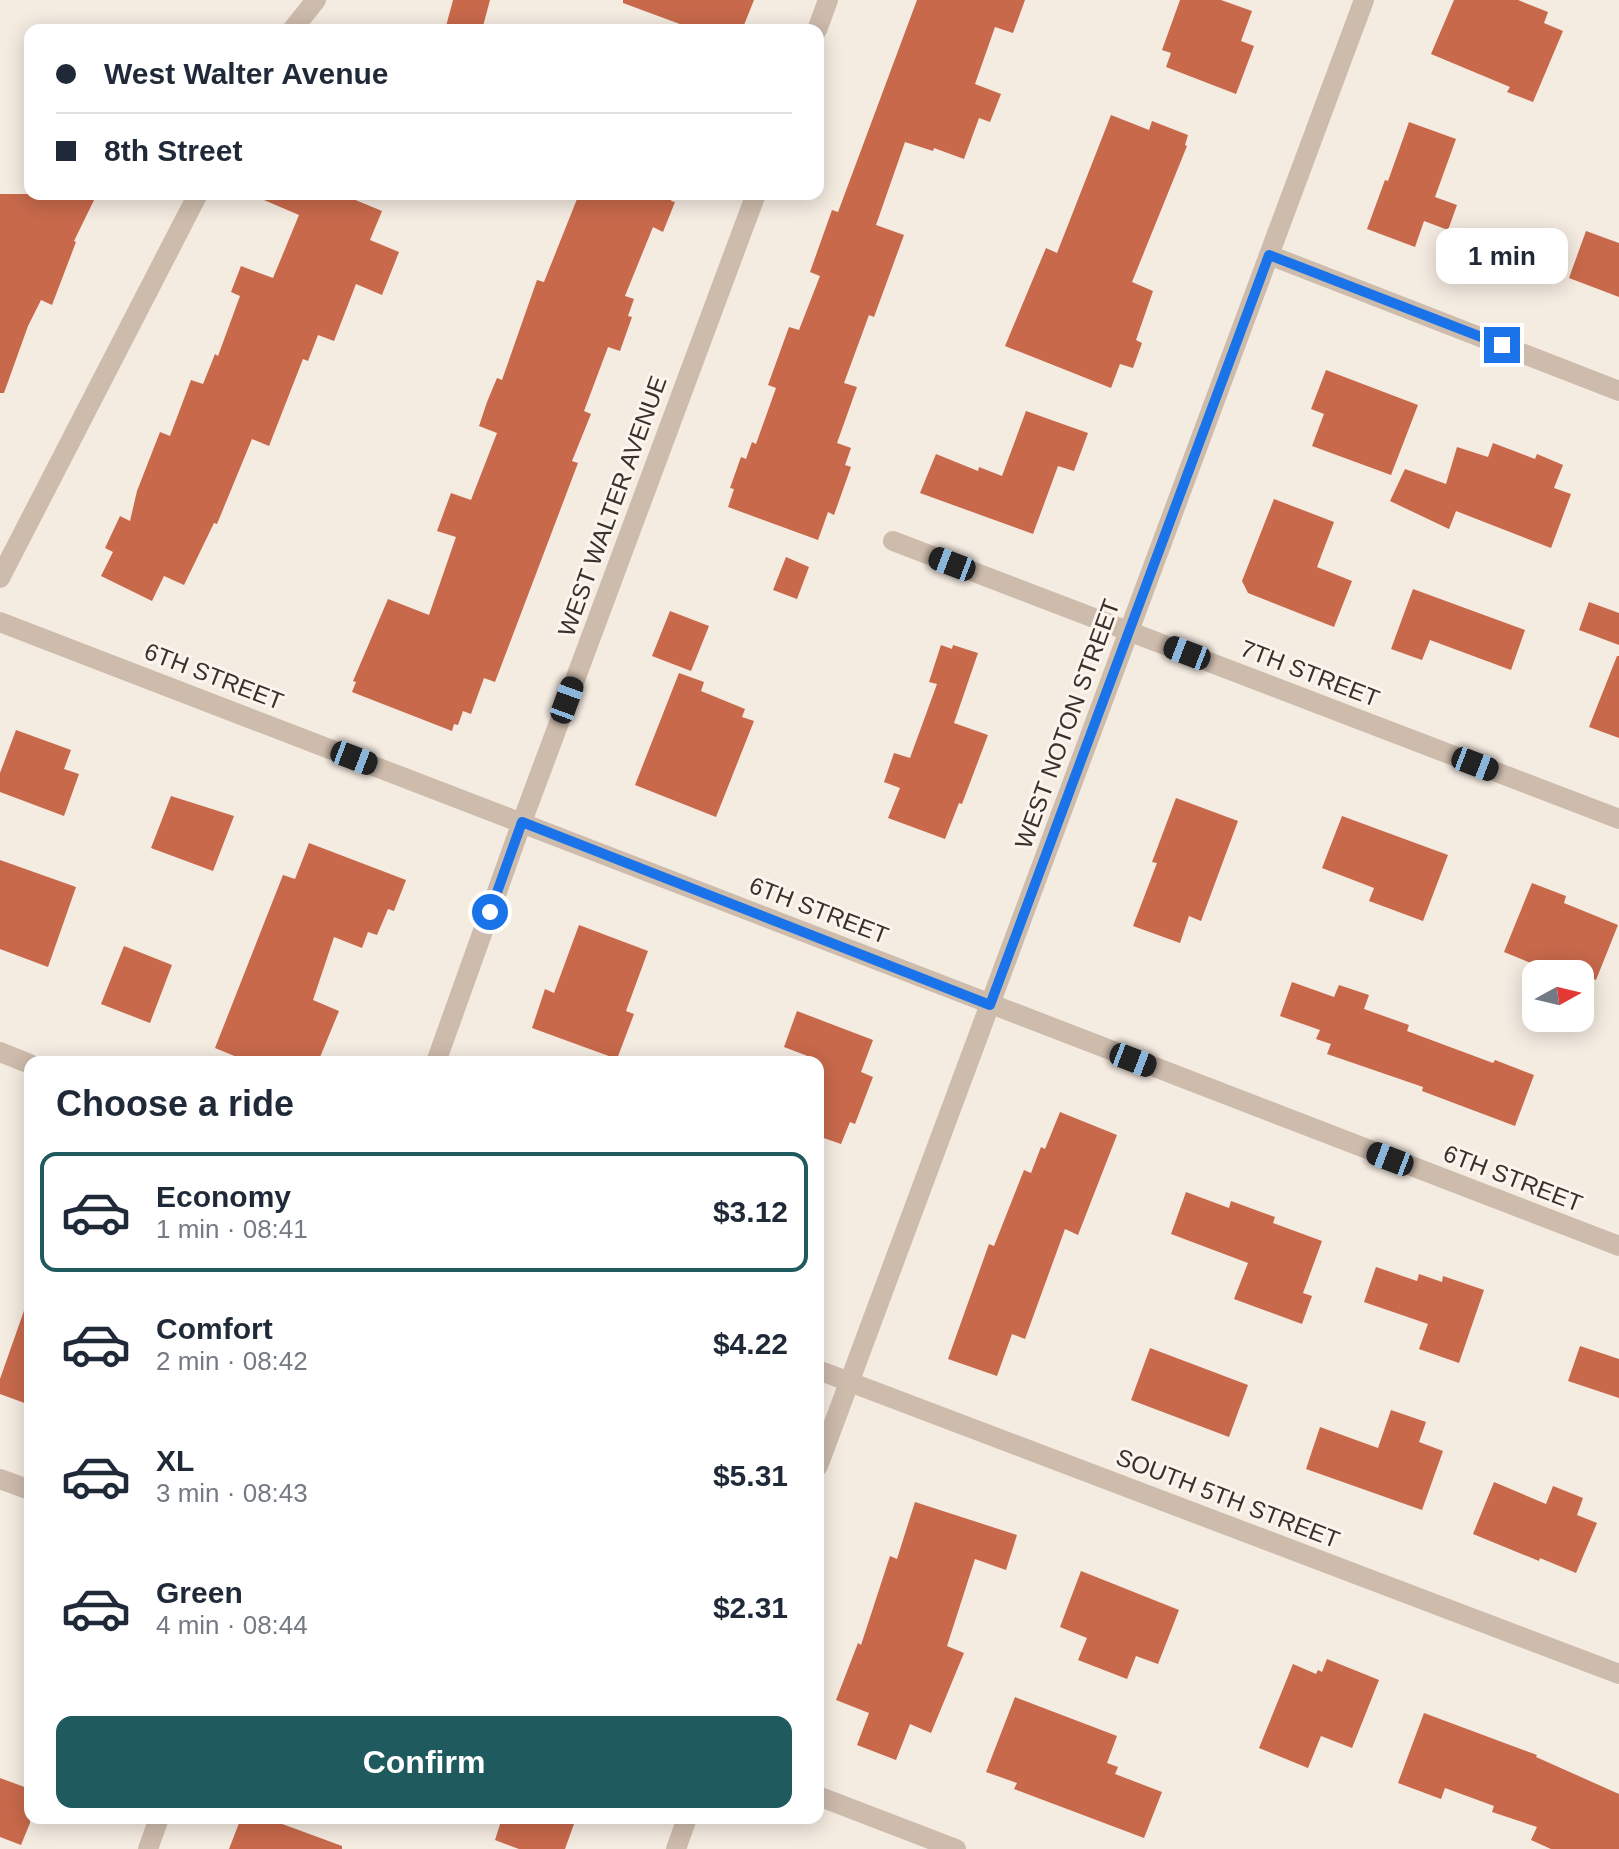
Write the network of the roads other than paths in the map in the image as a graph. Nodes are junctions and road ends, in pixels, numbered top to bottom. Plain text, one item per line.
1 (316, 0) edge
2 (828, 0) edge
3 (1364, 0) edge
4 (297, 24) edge
5 (819, 24) edge
6 (195, 200) edge
7 (754, 200) edge
8 (1269, 255) junction
9 (1619, 391) edge
10 (893, 541) dead end
11 (0, 578) edge
12 (0, 622) edge
13 (1129, 631) junction
14 (1619, 819) edge
15 (522, 822) junction
16 (990, 1005) junction
17 (0, 1052) edge
18 (438, 1056) edge
19 (24, 1062) edge
20 (1619, 1246) edge
21 (824, 1372) edge
22 (849, 1382) junction
23 (824, 1450) edge
24 (0, 1479) edge
25 (24, 1488) edge
26 (1619, 1674) edge
27 (824, 1798) edge
28 (157, 1824) edge
29 (685, 1824) edge
30 (148, 1849) edge
31 (676, 1849) edge
32 (956, 1849) edge

1 - 4 street
2 - 5 street
3 - 8 street, WEST NOTON STREET
6 - 11 street
7 - 15 street, WEST WALTER AVENUE
8 - 9 street
8 - 13 street, WEST NOTON STREET
10 - 13 street, 7TH STREET
12 - 15 street, 6TH STREET
13 - 14 street, 7TH STREET
13 - 16 street, WEST NOTON STREET
15 - 16 street, 6TH STREET
15 - 18 street, WEST WALTER AVENUE
16 - 20 street, 6TH STREET
16 - 22 street, WEST NOTON STREET
17 - 19 street
21 - 22 street, SOUTH 5TH STREET
22 - 23 street, WEST NOTON STREET
22 - 26 street, SOUTH 5TH STREET
24 - 25 street
27 - 32 street
28 - 30 street
29 - 31 street

